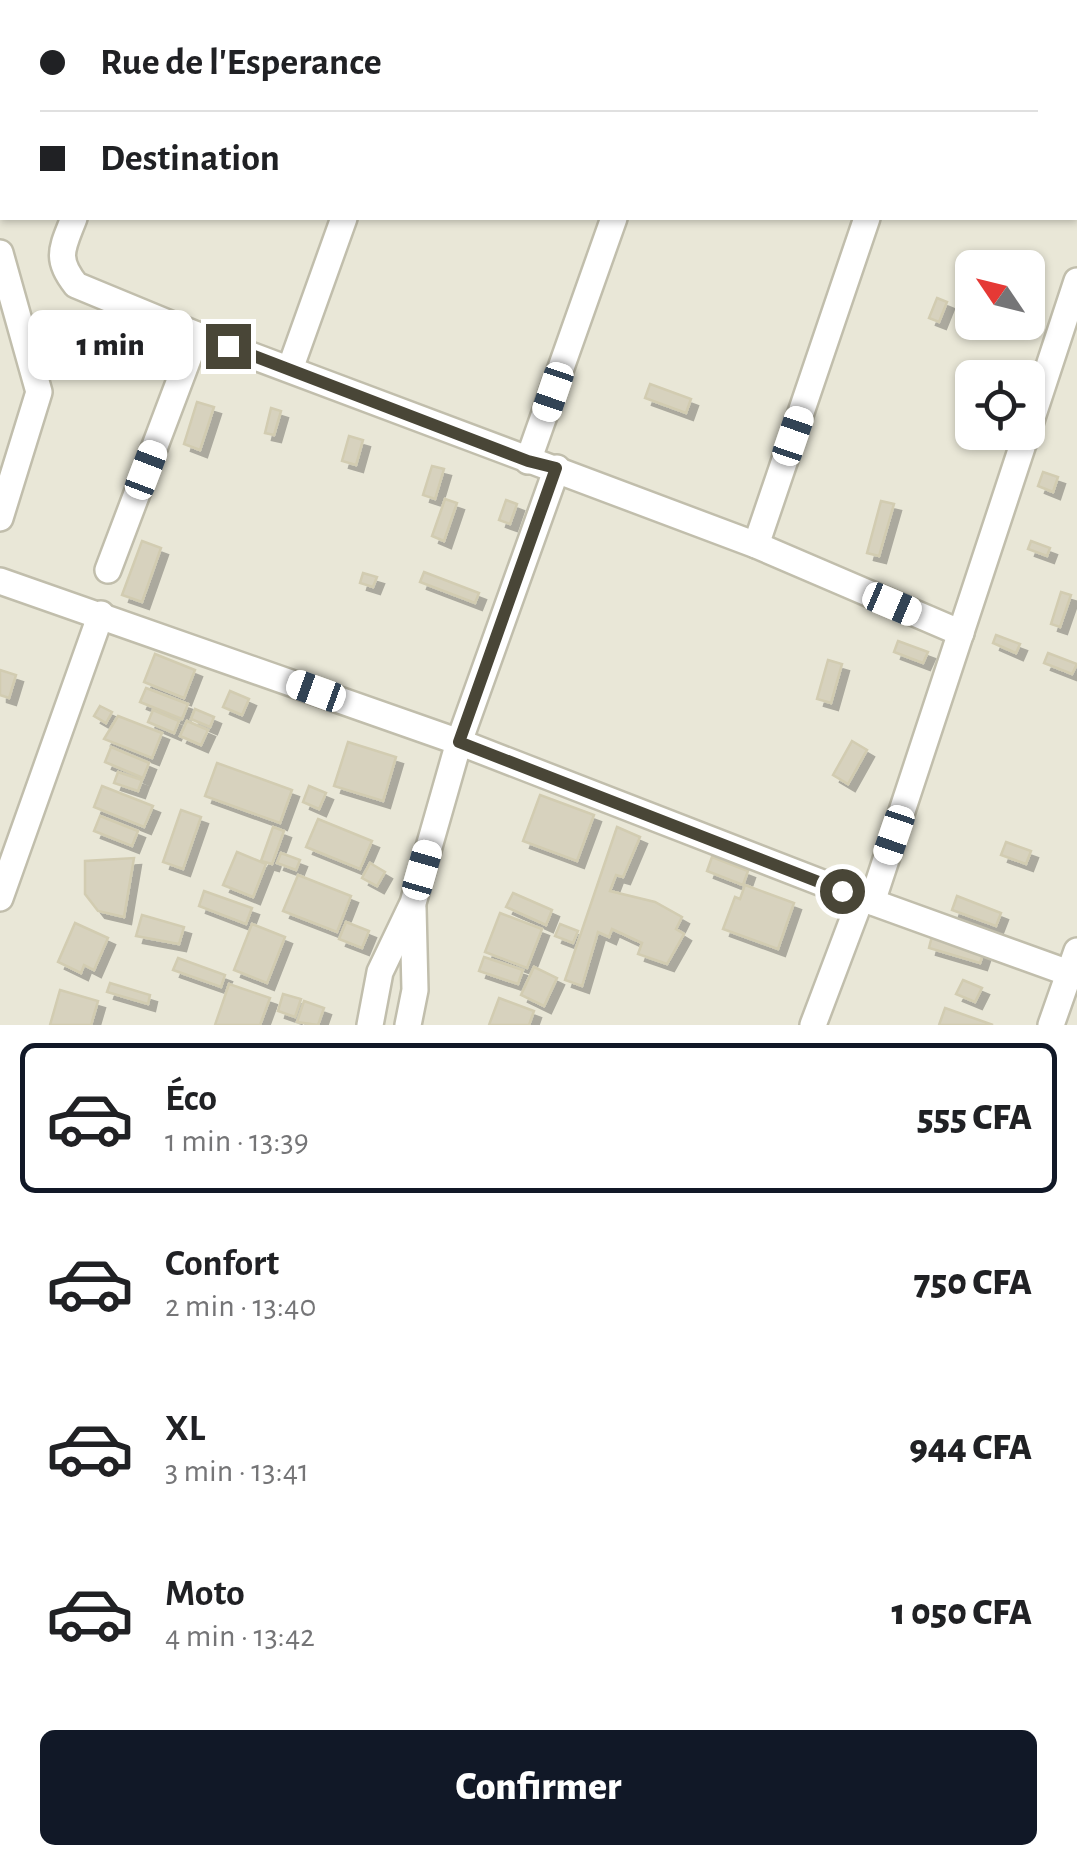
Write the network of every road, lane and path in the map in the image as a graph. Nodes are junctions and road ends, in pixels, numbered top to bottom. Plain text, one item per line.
1 (73, 220) edge
2 (343, 220) edge
3 (613, 220) edge
4 (866, 220) edge
5 (0, 253) edge
6 (1076, 288) edge
7 (197, 335) junction
8 (290, 369) junction
9 (1045, 378) edge
10 (1021, 450) edge
11 (528, 461) junction
12 (556, 468) junction
13 (0, 518) edge
14 (756, 545) junction
15 (108, 570) dead end
16 (0, 580) edge
17 (101, 614) junction
18 (961, 633) junction
19 (459, 742) junction
20 (0, 898) edge
21 (866, 900) junction
22 (413, 903) junction
23 (1074, 967) edge
24 (370, 1025) edge
25 (408, 1025) edge
26 (813, 1025) edge
27 (1050, 1025) edge

1 - 7 street
2 - 8 street
3 - 11 street
4 - 14 street
5 - 13 street
6 - 9 street
7 - 8 street
7 - 15 street
8 - 11 street
10 - 18 street
11 - 12 street
12 - 14 street
12 - 19 street
14 - 18 street
16 - 17 street
17 - 19 street
17 - 20 street
18 - 21 street
19 - 21 street
19 - 22 street
21 - 23 street
21 - 26 street
22 - 24 street
22 - 25 street
23 - 27 street

